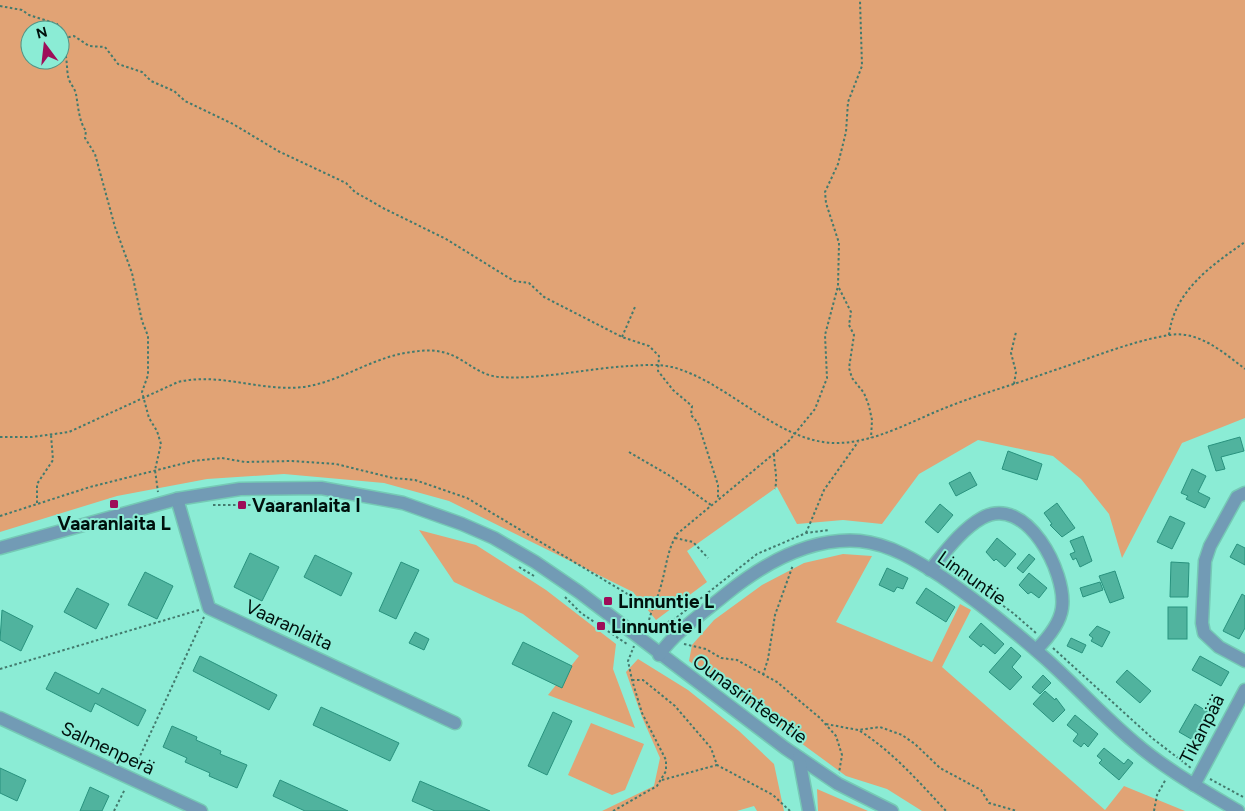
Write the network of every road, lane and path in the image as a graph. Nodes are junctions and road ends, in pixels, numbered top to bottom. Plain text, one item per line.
1 (860, 0) edge
2 (0, 6) edge
3 (45, 20) edge
4 (70, 37) edge
5 (67, 70) edge
6 (1245, 242) edge
7 (838, 286) junction
8 (635, 307) dead end
9 (1016, 332) dead end
10 (1169, 335) junction
11 (622, 337) junction
12 (658, 365) junction
13 (1245, 369) edge
14 (1014, 384) junction
15 (144, 398) junction
16 (796, 433) junction
17 (51, 435) junction
18 (0, 437) edge
19 (871, 438) junction
20 (859, 441) junction
21 (629, 452) dead end
22 (774, 454) junction
23 (776, 488) dead end
24 (1245, 493) edge
25 (177, 499) junction
26 (718, 499) junction
27 (282, 500) dead end
28 (37, 504) dead end
29 (160, 504) junction
30 (206, 505) dead end
31 (711, 505) junction
32 (834, 530) dead end
33 (806, 533) junction
34 (675, 538) junction
35 (0, 548) edge
36 (795, 552) junction
37 (708, 558) dead end
38 (514, 564) dead end
39 (934, 565) junction
40 (537, 578) dead end
41 (560, 592) dead end
42 (208, 608) junction
43 (674, 638) junction
44 (1040, 646) junction
45 (659, 655) junction
46 (1245, 661) edge
47 (0, 669) edge
48 (763, 676) junction
49 (632, 680) junction
50 (1245, 690) edge
51 (0, 718) edge
52 (455, 723) dead end
53 (826, 724) junction
54 (858, 730) junction
55 (799, 758) junction
56 (717, 765) junction
57 (1173, 770) junction
58 (1200, 774) junction
59 (130, 778) junction
60 (662, 780) junction
61 (836, 782) junction
62 (1194, 786) junction
63 (1245, 798) edge
64 (114, 811) edge
65 (201, 811) edge
66 (613, 811) edge
67 (790, 811) edge
68 (809, 811) edge
69 (892, 811) edge
70 (946, 811) edge
71 (1017, 811) edge
72 (1154, 811) edge
73 (1238, 811) edge

1 - 7 path
2 - 3 path
4 - 11 path
5 - 15 path
6 - 10 path
7 - 16 path
7 - 19 path
8 - 11 path
9 - 14 path
10 - 13 path
10 - 14 path
11 - 12 path
12 - 15 path
12 - 16 path
12 - 26 path
14 - 19 path
15 - 17 path
15 - 29 path
16 - 20 path
16 - 22 path
17 - 18 path
17 - 28 path
19 - 20 path
20 - 33 path
21 - 31 path
22 - 23 path
22 - 26 path
24 - 46 street
25 - 29 street, Ounasrinteentie
25 - 42 street
25 - 45 street, Ounasrinteentie
26 - 31 path
27 - 30 path
29 - 35 street, Ounasrinteentie
31 - 34 path
32 - 33 path
33 - 34 path
34 - 37 path
36 - 39 street, Linnuntie
36 - 43 street, Linnuntie
36 - 48 path
38 - 40 path
39 - 44 street, Linnuntie
39 - 44 path
39 - 44 street
41 - 49 path
42 - 47 path
42 - 52 street, Vaaranlaita
42 - 59 path
43 - 45 street, Linnuntie
43 - 48 path
44 - 57 street, Linnuntie
44 - 58 path
45 - 55 street, Ounasrinteentie
48 - 53 path
49 - 56 path
49 - 60 path
50 - 58 street, Tikanpää
51 - 59 street, Salmenperä
53 - 54 path
53 - 61 path
54 - 70 path
54 - 71 path
55 - 61 street, Ounasrinteentie
55 - 68 street
56 - 60 path
56 - 67 path
57 - 62 street, Linnuntie
57 - 72 path
58 - 62 street, Tikanpää
58 - 63 path
59 - 64 path
59 - 65 street, Salmenperä
60 - 66 path
61 - 69 street, Ounasrinteentie
62 - 73 street, Linnuntie

